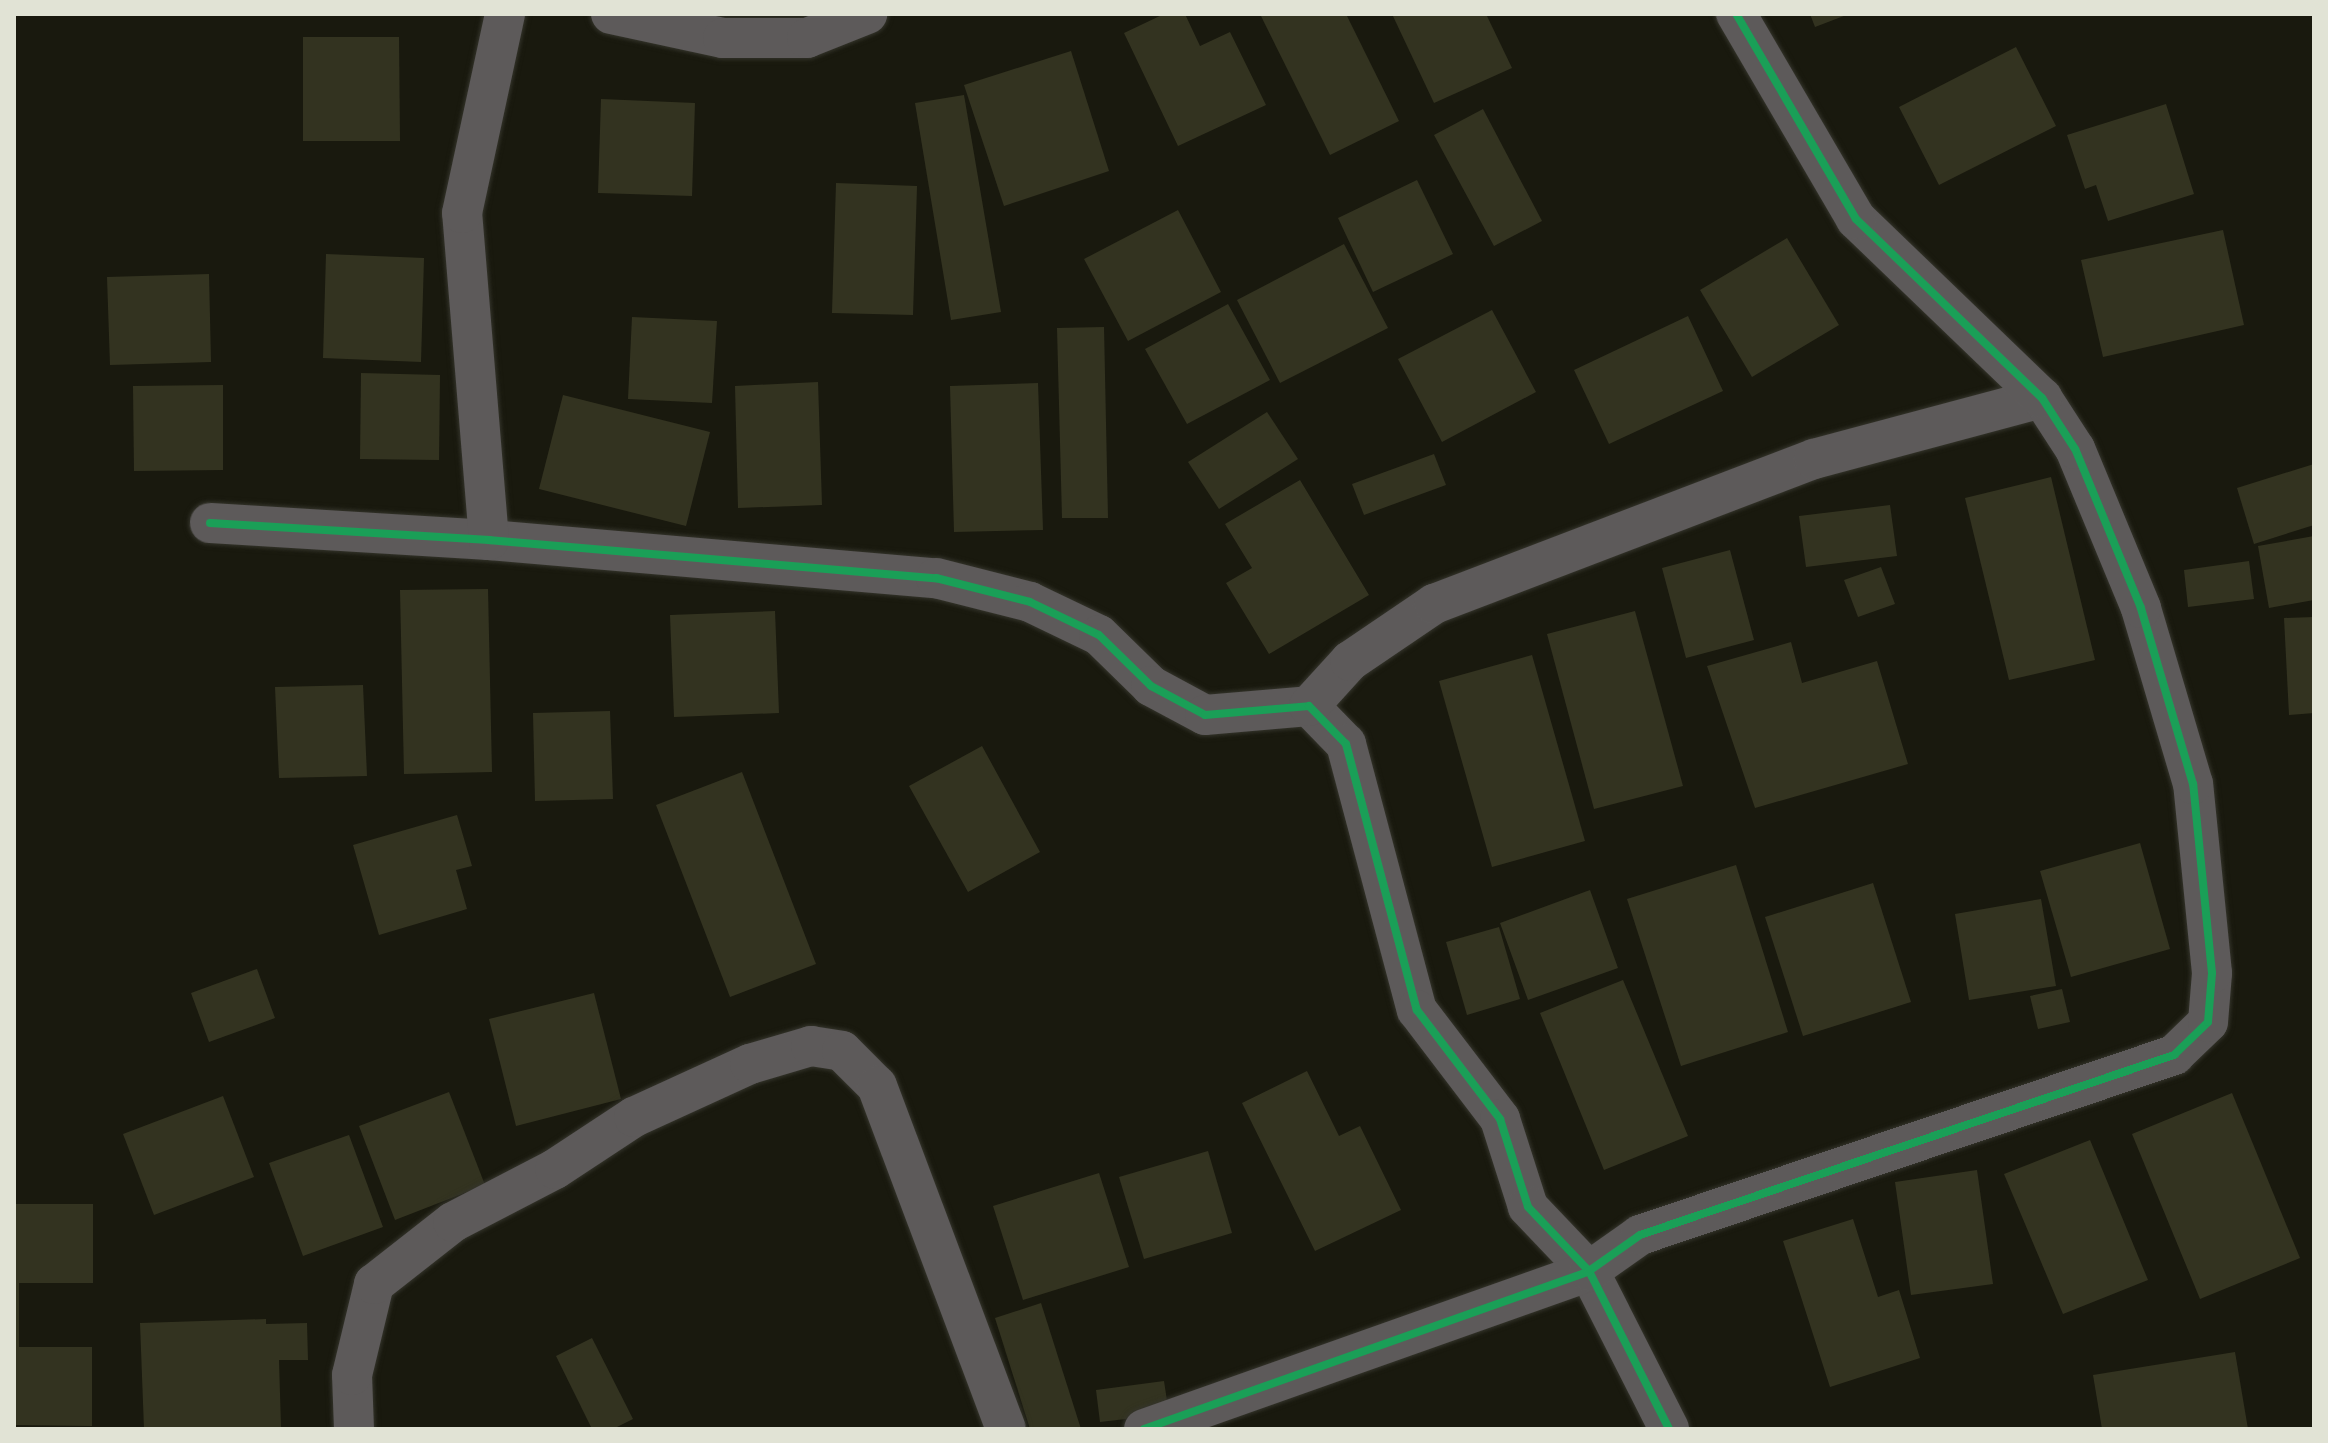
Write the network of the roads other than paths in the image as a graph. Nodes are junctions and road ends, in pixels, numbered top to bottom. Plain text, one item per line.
1 (505, 14) edge
2 (611, 14) edge
3 (867, 14) edge
4 (1736, 14) edge
5 (2042, 398) junction
6 (210, 523) dead end
7 (489, 540) junction
8 (1309, 706) junction
9 (1589, 1271) junction
10 (354, 1429) edge
11 (1006, 1429) edge
12 (1144, 1429) edge
13 (1669, 1429) edge

1 - 7 street
2 - 3 street
4 - 5 street
5 - 8 street
5 - 9 street
6 - 7 street
7 - 8 street
8 - 9 street
9 - 12 street
9 - 13 street
10 - 11 street

